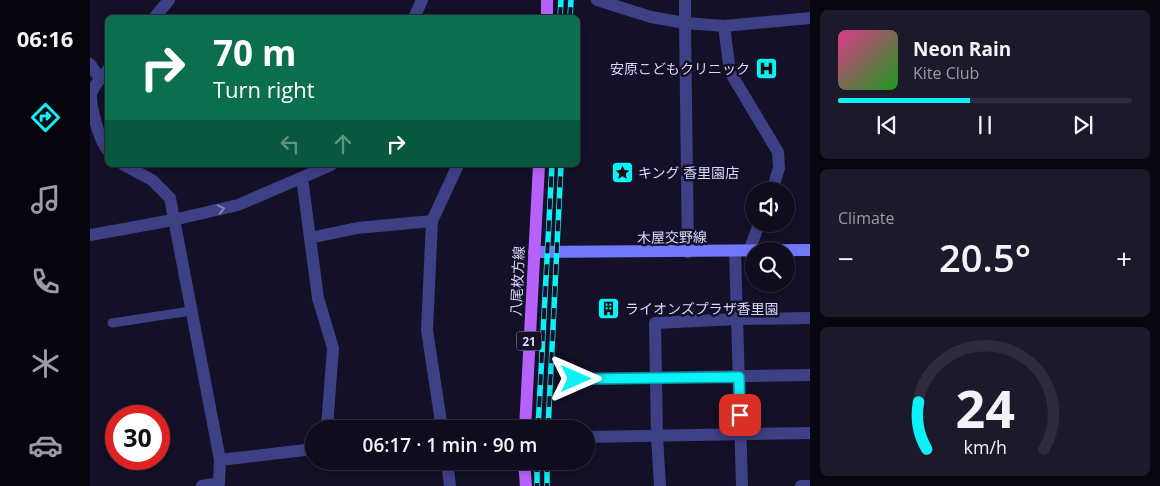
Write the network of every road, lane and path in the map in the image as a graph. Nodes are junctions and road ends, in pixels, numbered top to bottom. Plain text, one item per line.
1 (169, 0) edge
2 (422, 0) edge
3 (547, 0) edge
4 (597, 0) edge
5 (685, 0) edge
6 (156, 15) edge
7 (415, 15) edge
8 (546, 15) edge
9 (810, 18) edge
10 (684, 23) junction
11 (724, 26) junction
12 (90, 64) edge
13 (104, 74) edge
14 (90, 95) edge
15 (105, 148) edge
16 (128, 167) edge
17 (327, 167) edge
18 (457, 167) edge
19 (539, 167) edge
20 (302, 178) junction
21 (775, 182) edge
22 (173, 220) junction
23 (432, 221) junction
24 (90, 235) edge
25 (310, 238) junction
26 (795, 250) edge
27 (810, 250) edge
28 (735, 251) junction
29 (745, 251) edge
30 (534, 252) junction
31 (688, 252) junction
32 (191, 311) junction
33 (810, 318) edge
34 (738, 319) junction
35 (112, 323) dead end
36 (810, 375) edge
37 (739, 377) junction
38 (576, 379) dead end
39 (656, 379) junction
40 (327, 420) edge
41 (441, 420) edge
42 (525, 420) edge
43 (810, 433) edge
44 (740, 434) junction
45 (658, 436) junction
46 (595, 437) edge
47 (305, 450) edge
48 (220, 460) junction
49 (447, 470) edge
50 (525, 470) edge
51 (202, 486) edge
52 (450, 486) edge
53 (526, 486) edge
54 (660, 486) edge
55 (742, 486) edge
56 (801, 486) edge
57 (810, 486) edge

1 - 6 street
2 - 7 street
3 - 8 main road
4 - 10 street
5 - 10 street
9 - 11 street
10 - 11 street
10 - 31 street
11 - 21 street
12 - 13 street
13 - 14 street
14 - 15 street
16 - 22 street
17 - 20 street
18 - 23 street
19 - 30 main road, 八尾枚方線 / 21
22 -> 20 street
20 - 25 street
22 - 24 street
22 - 32 street
23 - 25 street
23 - 41 street
25 - 40 street
26 - 27 main road, 木屋交野線
28 - 29 main road, 木屋交野線
28 - 31 main road, 木屋交野線
28 - 34 street
30 - 31 main road, 木屋交野線
30 - 42 main road, 八尾枚方線 / 21
32 - 35 lane
32 - 48 street
33 - 34 street
34 - 37 street
34 - 39 street
36 - 37 street
37 - 39 street
37 - 44 street
38 - 39 street
39 - 45 street
43 - 44 street
44 - 45 street
44 - 55 street
45 - 46 street
45 - 54 street
47 - 48 street
48 - 51 street
49 - 52 street
50 - 53 main road
56 - 57 street

